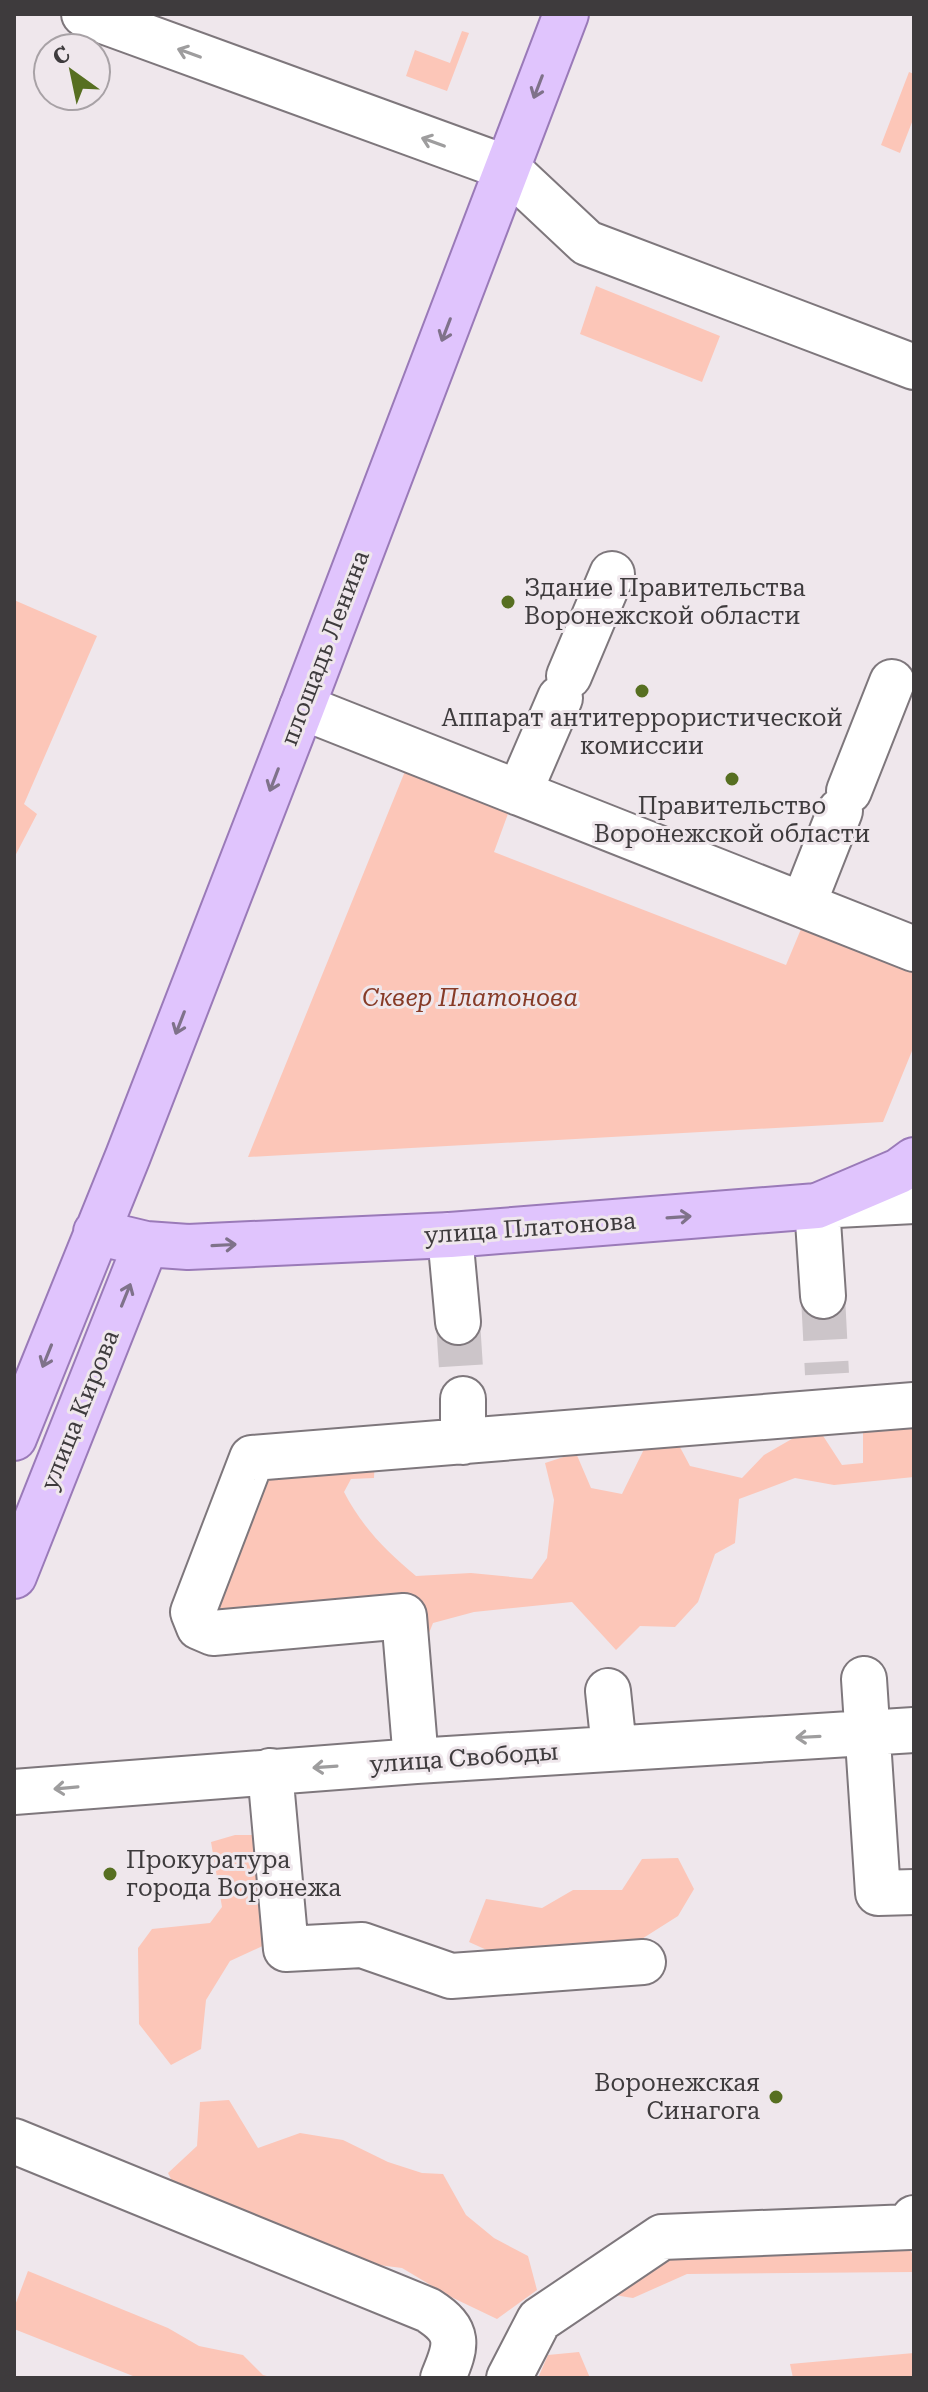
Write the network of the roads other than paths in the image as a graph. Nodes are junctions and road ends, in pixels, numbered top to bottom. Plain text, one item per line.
1 (84, 14) edge
2 (566, 14) edge
3 (507, 168) junction
4 (914, 367) edge
5 (612, 574) dead end
6 (892, 682) dead end
7 (302, 707) junction
8 (519, 793) junction
9 (803, 905) junction
10 (914, 949) edge
11 (914, 1160) edge
12 (914, 1201) edge
13 (817, 1206) junction
14 (96, 1232) junction
15 (450, 1235) junction
16 (146, 1244) junction
17 (823, 1296) tunnel mouth
18 (458, 1322) tunnel mouth
19 (914, 1405) edge
20 (14, 1438) edge
21 (14, 1576) edge
22 (864, 1679) dead end
23 (608, 1691) dead end
24 (914, 1730) edge
25 (868, 1734) junction
26 (614, 1748) junction
27 (416, 1761) junction
28 (270, 1771) junction
29 (14, 1792) edge
30 (914, 1892) edge
31 (643, 1962) dead end
32 (14, 2141) edge
33 (914, 2218) edge
34 (443, 2378) edge
35 (509, 2378) edge

3 -> 1 street
2 -> 3 main road, площадь Ленина
3 - 4 street
3 -> 7 main road, площадь Ленина
5 - 8 street
6 - 9 street
7 - 8 street
7 -> 14 main road, площадь Ленина
8 - 9 street
9 - 10 street
11 - 13 main road
12 - 13 street, улица Платонова
15 -> 13 main road, улица Платонова
13 - 17 street
14 - 16 main road
14 -> 20 main road
16 -> 15 main road, улица Платонова
15 - 18 street
21 -> 16 main road, улица Кирова
19 - 27 street
22 - 25 street
23 - 26 street
24 - 25 street, улица Свободы
25 -> 26 street, улица Свободы
25 - 30 street
26 - 27 street, улица Свободы
27 -> 28 street, улица Свободы
28 -> 29 street, улица Свободы
28 - 31 street
32 - 34 street
33 - 35 street

